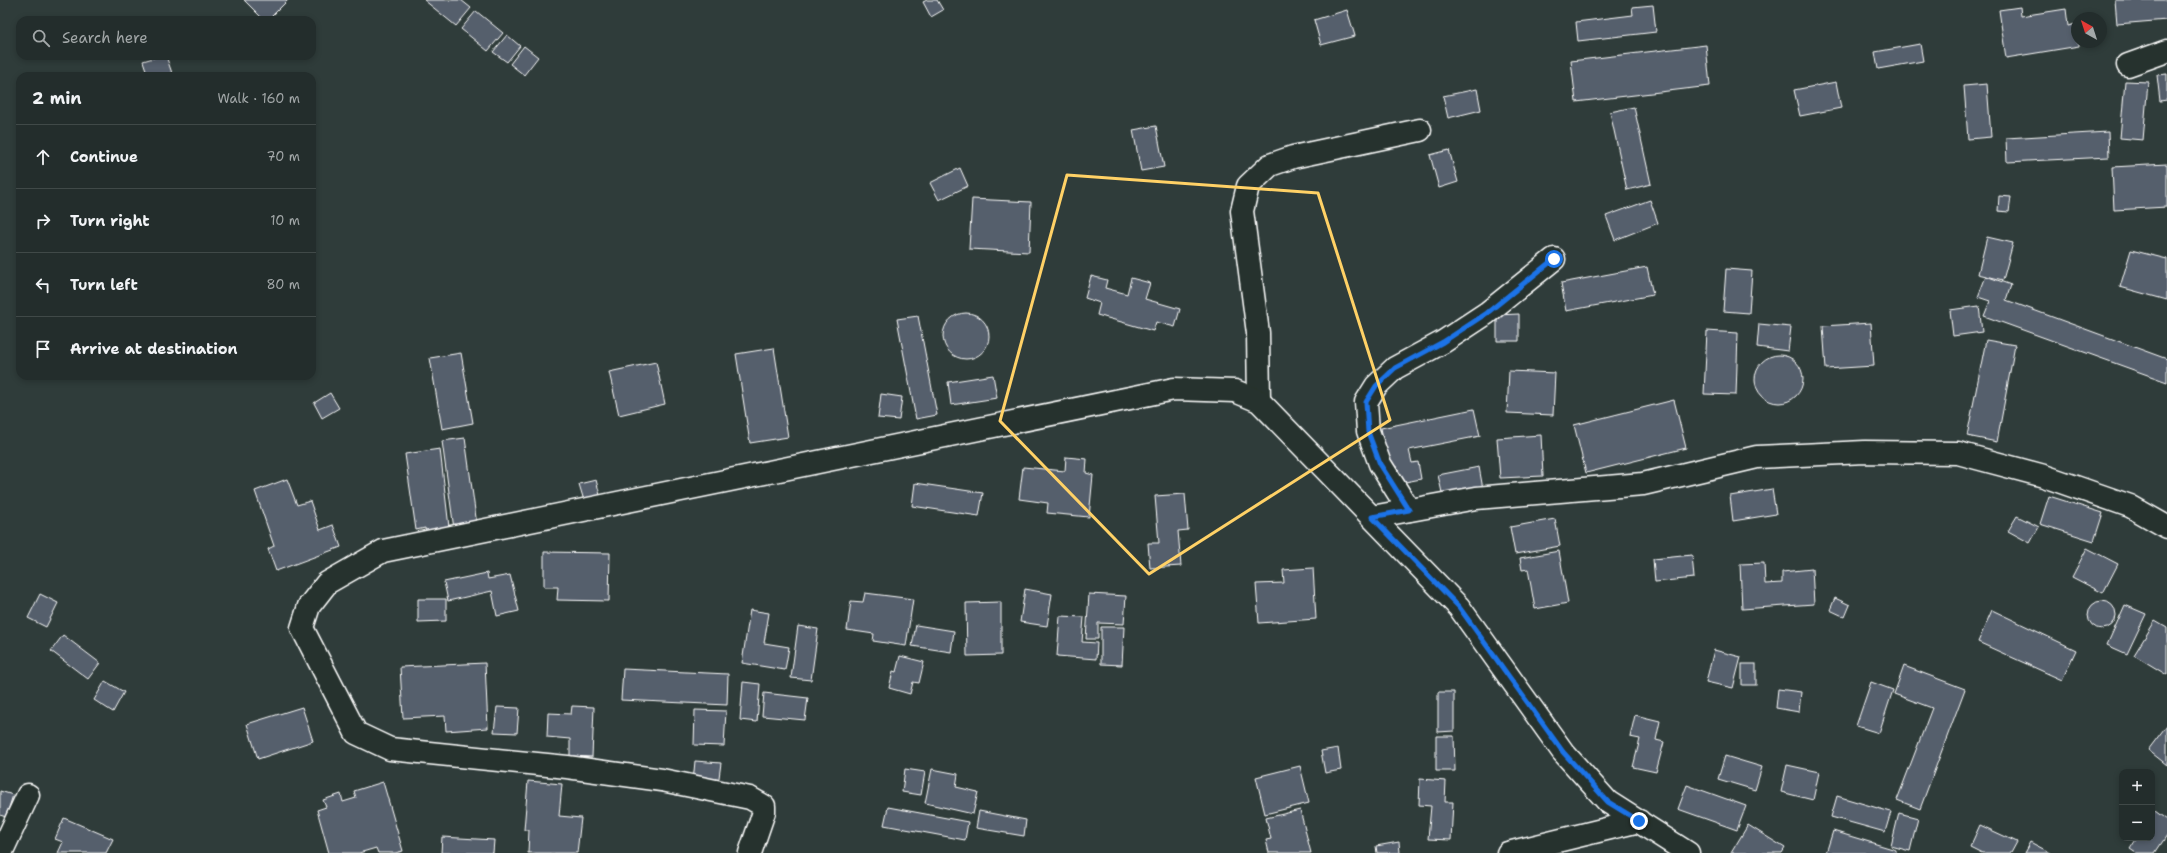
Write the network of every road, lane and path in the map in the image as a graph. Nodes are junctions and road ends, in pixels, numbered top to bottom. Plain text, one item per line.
1 (2167, 50) edge
2 (2128, 65) dead end
3 (1420, 130) dead end
4 (1554, 259) dead end
5 (1259, 401) junction
6 (1409, 510) junction
7 (1372, 517) junction
8 (2167, 527) edge
9 (28, 795) dead end
10 (1639, 821) junction
11 (1, 853) edge
12 (750, 853) edge
13 (1508, 853) edge
14 (1688, 853) edge

1 - 2 street
3 - 5 street
4 - 6 street
5 - 7 street
5 - 12 street
6 - 7 street
6 - 8 street
7 - 10 street
9 - 11 street
10 - 13 street
10 - 14 street

